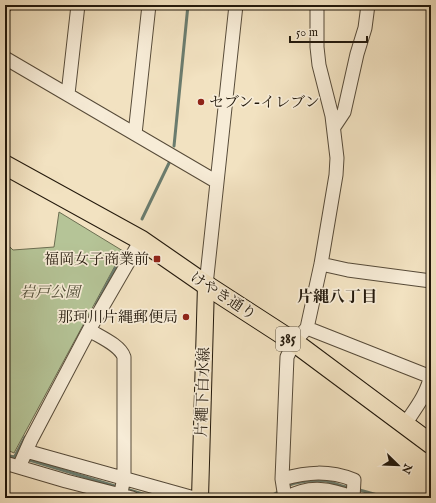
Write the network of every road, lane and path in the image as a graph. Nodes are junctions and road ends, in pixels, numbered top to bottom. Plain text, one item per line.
1 (78, 5) edge
2 (149, 5) edge
3 (236, 5) edge
4 (317, 5) edge
5 (368, 5) edge
6 (5, 58) edge
7 (68, 94) junction
8 (334, 127) junction
9 (135, 134) junction
10 (5, 165) edge
11 (217, 182) junction
12 (141, 240) junction
13 (321, 264) junction
14 (431, 281) edge
15 (206, 285) junction
16 (307, 328) junction
17 (89, 330) junction
18 (294, 342) junction
19 (431, 374) edge
20 (431, 377) edge
21 (404, 424) junction
22 (431, 444) edge
23 (26, 451) junction
24 (5, 462) edge
25 (19, 467) junction
26 (124, 477) junction
27 (282, 479) junction
28 (124, 497) edge
29 (194, 498) edge
30 (200, 498) edge
31 (285, 498) edge
32 (353, 498) edge

1 - 7 street
2 - 9 street
3 - 11 street
4 - 8 street
5 - 8 street
6 - 7 street
7 - 9 street
8 - 13 street
9 - 11 street
10 - 12 highway, けやき通り / 385
11 - 15 street
12 - 15 highway, けやき通り / 385
12 - 17 street
13 - 14 street
13 - 16 street
15 - 18 highway, けやき通り / 385
15 - 30 main road, 片繩下白水線
16 - 18 street
16 - 20 street
17 - 23 street
17 - 26 street
18 - 21 highway, けやき通り / 385
18 - 27 street
19 - 20 street
20 - 21 street
21 - 22 highway, けやき通り / 385
23 - 25 street
23 - 26 street
24 - 25 street
25 - 28 street
26 - 28 street
26 - 29 street
27 - 31 street
27 - 32 street
31 - 32 street

